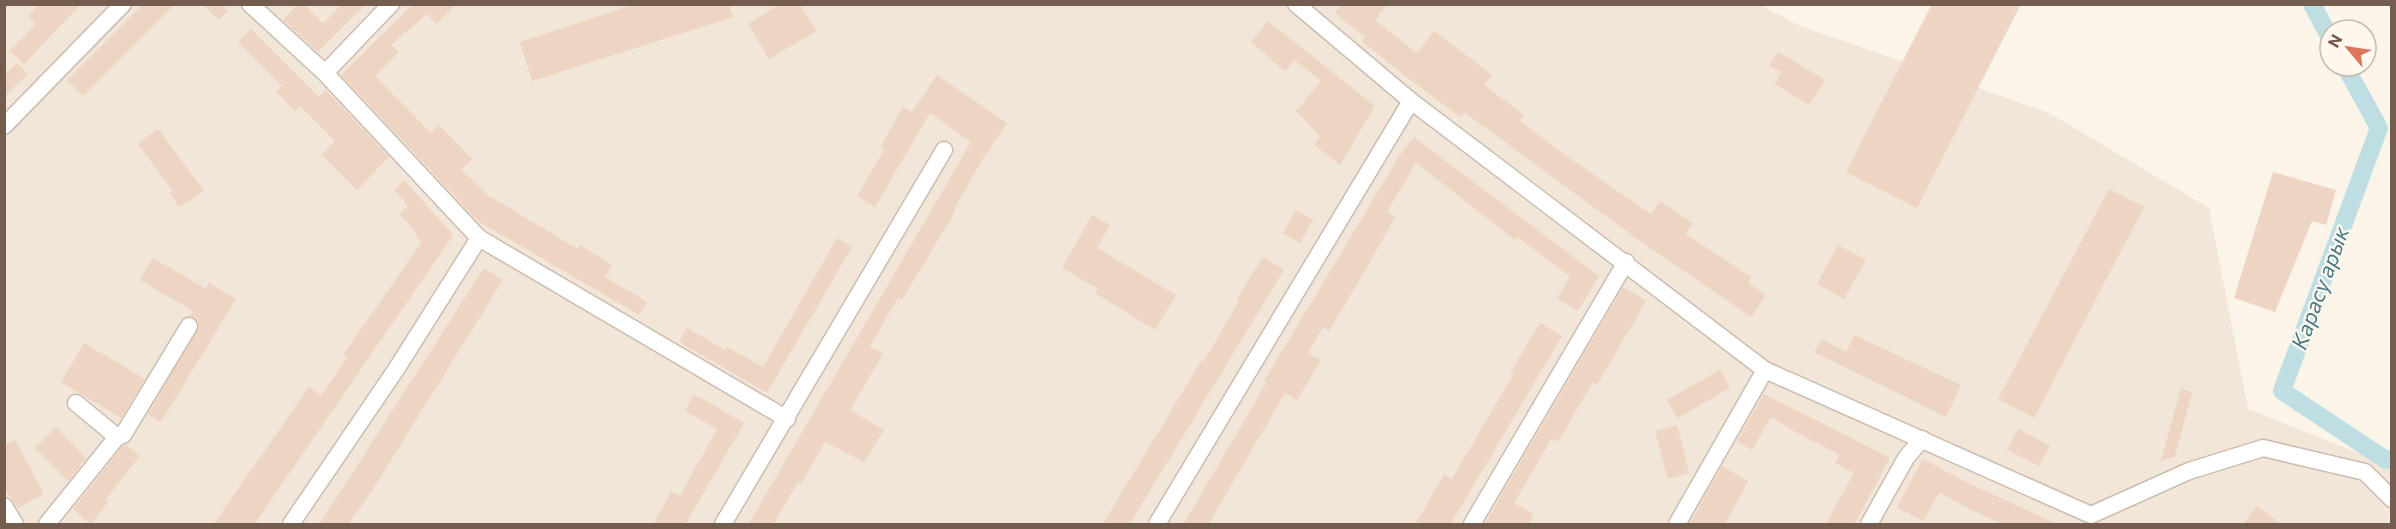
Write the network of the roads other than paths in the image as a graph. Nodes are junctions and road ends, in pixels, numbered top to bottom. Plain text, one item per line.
1 (123, 4) edge
2 (250, 4) edge
3 (391, 4) edge
4 (1296, 4) edge
5 (325, 73) junction
6 (1411, 100) junction
7 (4, 126) edge
8 (944, 150) dead end
9 (479, 238) junction
10 (1626, 262) junction
11 (189, 326) dead end
12 (1765, 370) junction
13 (76, 404) dead end
14 (787, 419) junction
15 (117, 437) junction
16 (1922, 439) junction
17 (2365, 472) junction
18 (2391, 480) edge
19 (2391, 499) edge
20 (4, 506) edge
21 (2088, 520) edge
22 (15, 525) edge
23 (46, 525) edge
24 (291, 525) edge
25 (723, 525) edge
26 (1157, 525) edge
27 (1472, 525) edge
28 (1677, 525) edge
29 (1869, 525) edge

1 - 7 street
2 - 5 street
3 - 5 street
4 - 6 street
5 - 9 street
6 - 10 street
6 - 26 street
8 - 14 street
9 - 14 street
9 - 24 street
10 - 12 street
10 - 27 street
11 - 15 street
12 - 16 street
12 - 28 street
13 - 15 street
14 - 25 street
15 - 23 street
16 - 21 street
16 - 29 street
17 - 18 street
17 - 19 street
17 - 21 street
20 - 22 street

